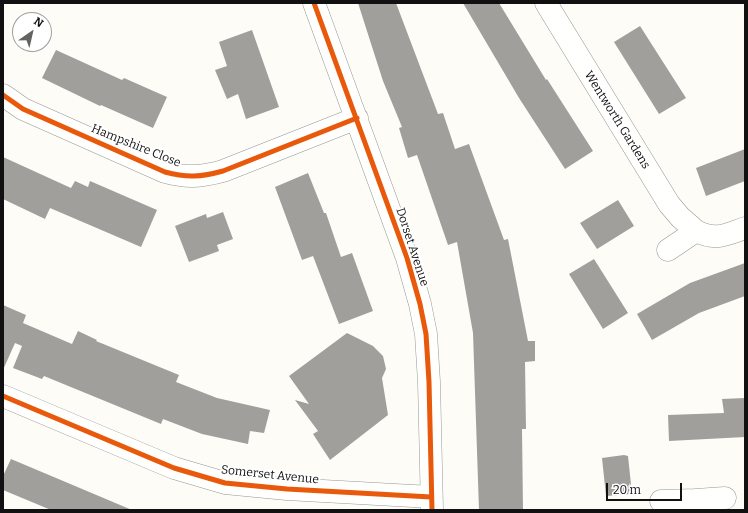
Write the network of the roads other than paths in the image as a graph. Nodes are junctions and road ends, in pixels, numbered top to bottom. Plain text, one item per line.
1 (314, 3) edge
2 (546, 3) edge
3 (3, 96) edge
4 (357, 118) junction
5 (745, 228) edge
6 (696, 231) junction
7 (668, 250) dead end
8 (3, 396) edge
9 (725, 498) dead end
10 (661, 501) dead end
11 (431, 504) edge
12 (697, 505) edge

1 - 4 street, Dorset Avenue
2 - 6 street, Wentworth Gardens
3 - 4 street, Hampshire Close
4 - 11 street, Dorset Avenue
5 - 6 street, Wentworth Gardens
6 - 7 street
8 - 11 street, Somerset Avenue
9 - 12 street
10 - 12 street

